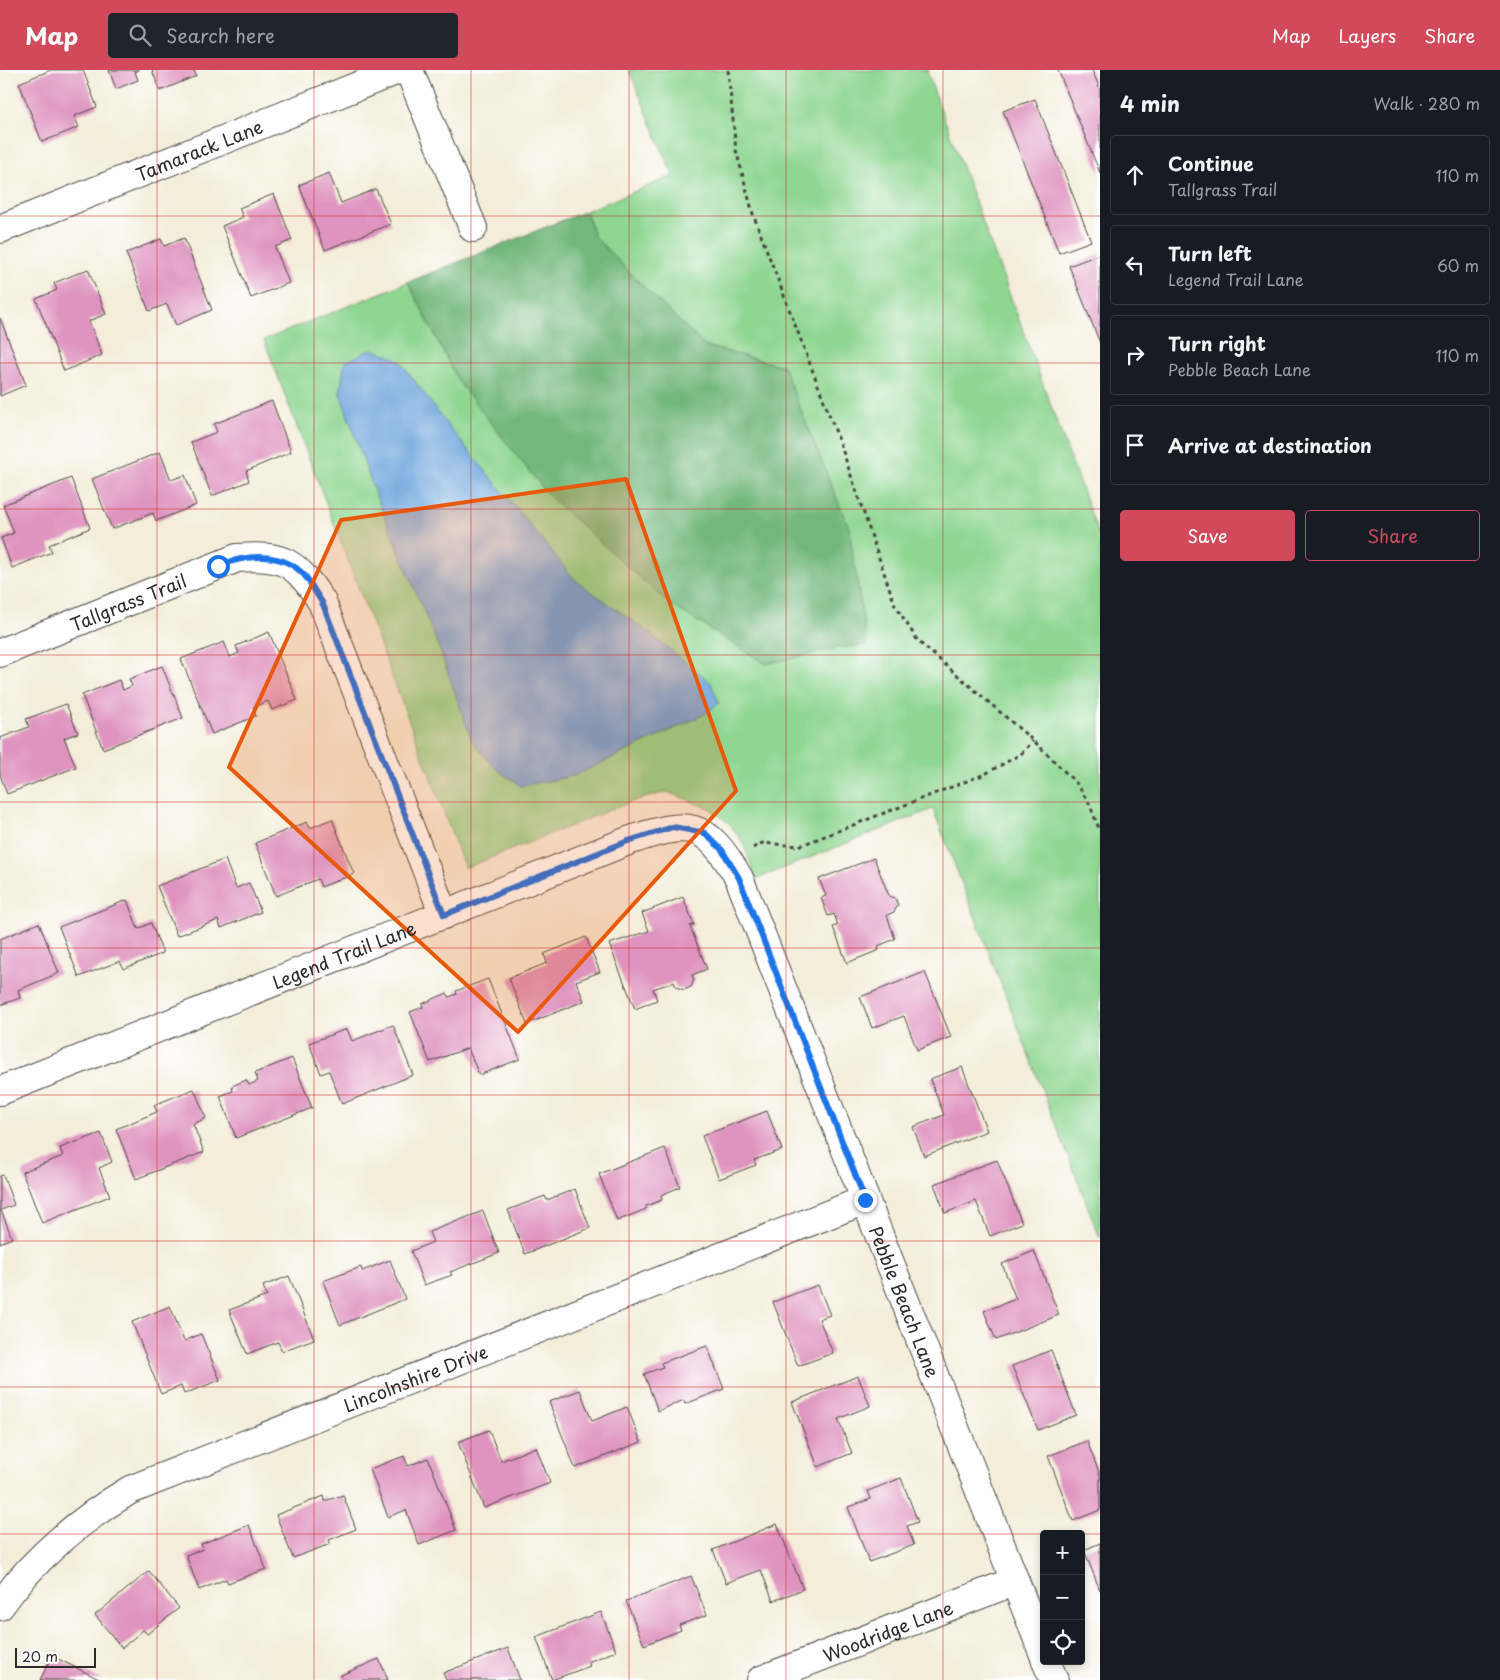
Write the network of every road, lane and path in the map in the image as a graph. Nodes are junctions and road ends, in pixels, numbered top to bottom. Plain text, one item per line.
1 (398, 70) edge
2 (409, 70) edge
3 (728, 70) edge
4 (473, 228) dead end
5 (0, 229) edge
6 (0, 653) edge
7 (1033, 741) junction
8 (689, 829) joint
9 (1100, 831) edge
10 (729, 861) junction
11 (444, 915) junction
12 (0, 1091) edge
13 (865, 1200) junction
14 (1015, 1581) junction
15 (0, 1606) edge
16 (1040, 1645) edge
17 (1048, 1665) edge
18 (761, 1680) edge
19 (1054, 1680) edge

1 - 5 street, Tamarack Lane
2 - 4 street
3 - 7 path
6 - 11 street, Tallgrass Trail
7 - 9 path
7 - 10 path
8 - 10 street, Pebble Beach Lane
8 - 11 street, Legend Trail Lane
10 - 13 street, Pebble Beach Lane
11 - 12 street, Legend Trail Lane
13 - 14 street, Pebble Beach Lane
13 - 15 street, Lincolnshire Drive
14 - 16 street, Pebble Beach Lane
14 - 18 street, Woodridge Lane
17 - 19 street

